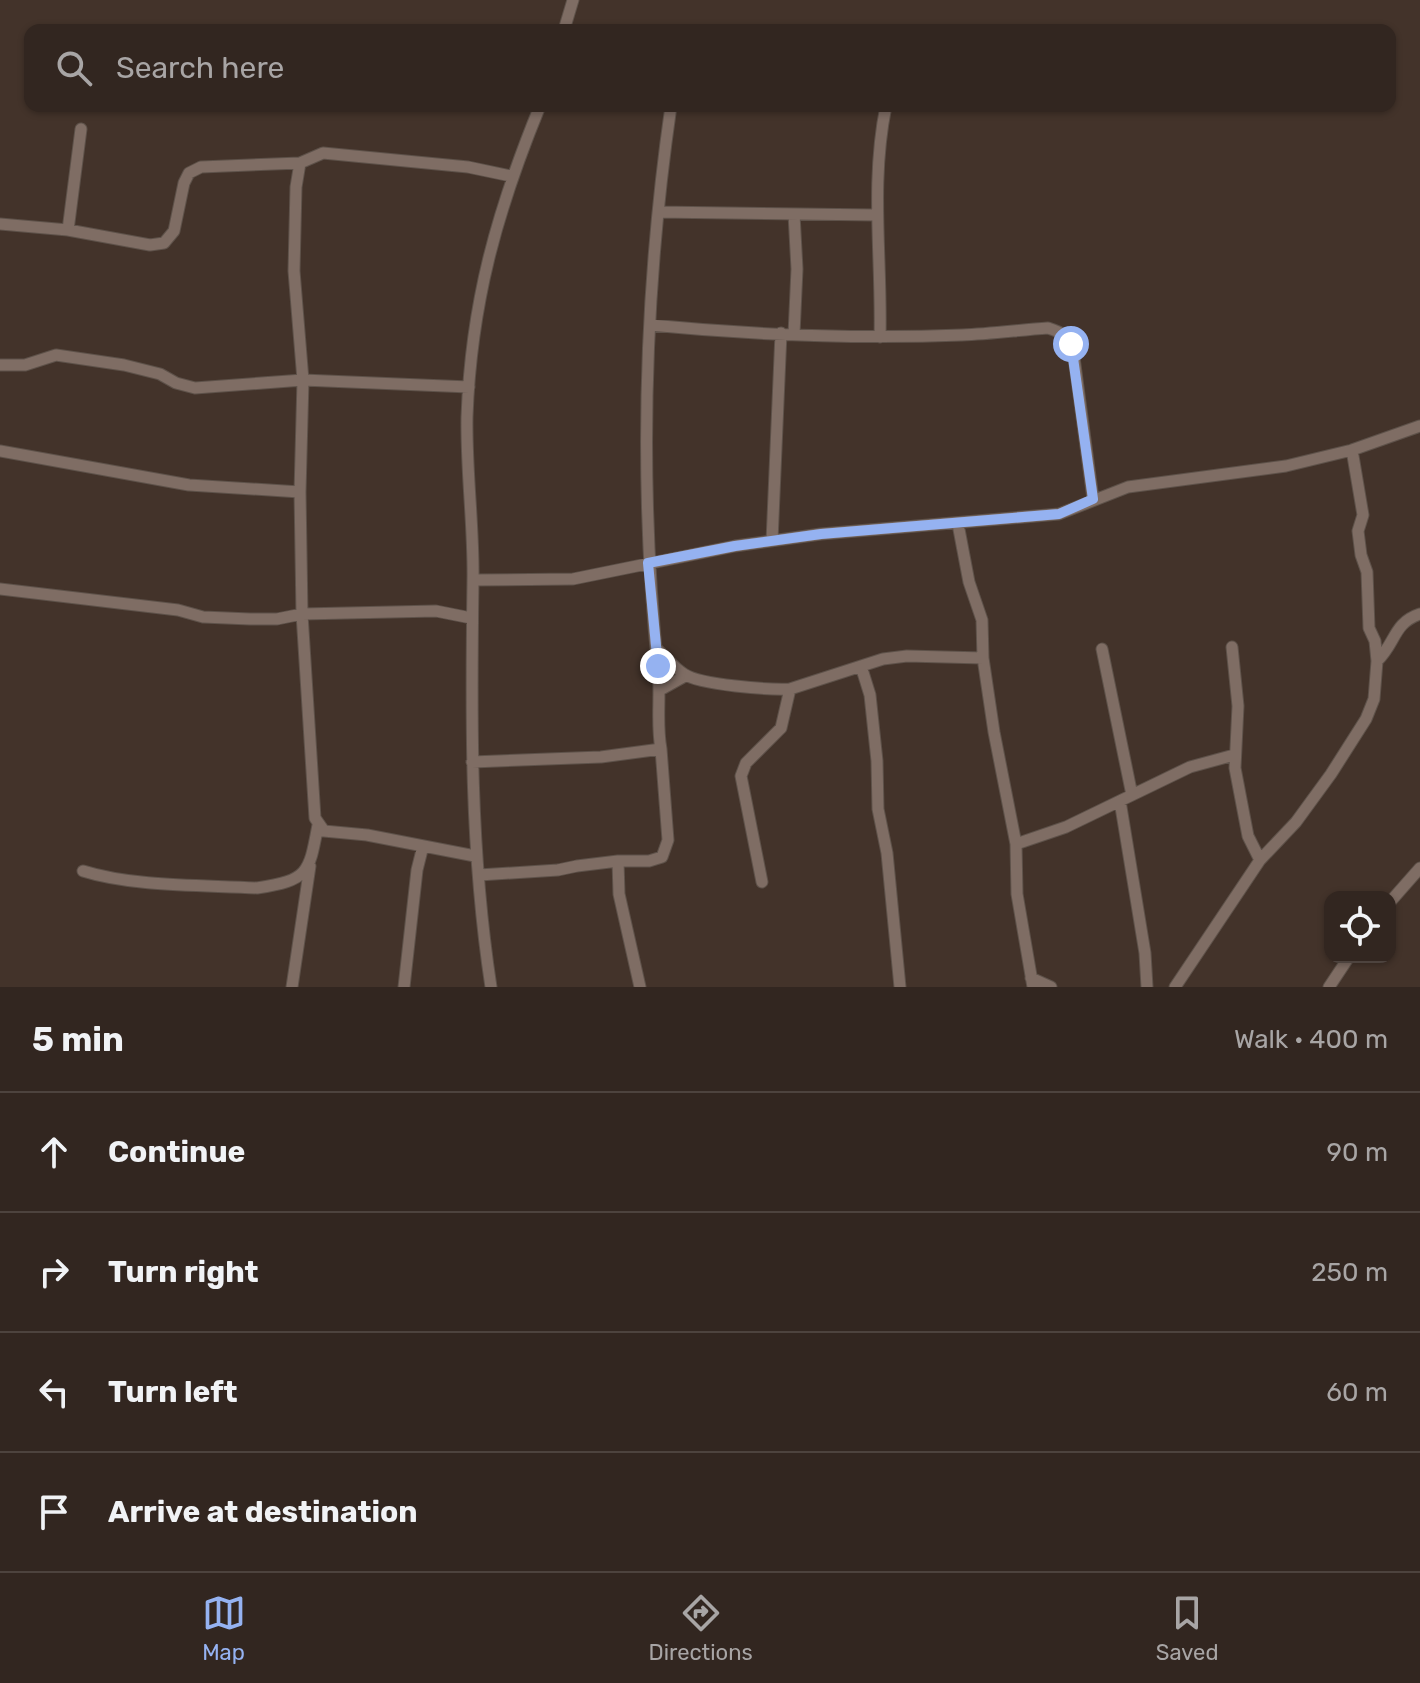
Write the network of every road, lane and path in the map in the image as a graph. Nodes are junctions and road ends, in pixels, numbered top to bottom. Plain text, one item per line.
1 (573, 0) edge
2 (566, 24) edge
3 (538, 112) edge
4 (670, 112) edge
5 (885, 112) edge
6 (81, 129) dead end
7 (300, 163) junction
8 (511, 176) junction
9 (658, 212) junction
10 (794, 214) junction
11 (876, 215) junction
12 (0, 224) edge
13 (68, 230) junction
14 (650, 325) junction
15 (781, 333) junction
16 (794, 334) junction
17 (880, 337) junction
18 (0, 365) edge
19 (303, 380) junction
20 (469, 387) junction
21 (1420, 426) edge
22 (1352, 450) junction
23 (0, 451) edge
24 (300, 492) junction
25 (1093, 499) junction
26 (958, 524) junction
27 (772, 541) junction
28 (648, 563) junction
29 (473, 580) junction
30 (0, 589) edge
31 (302, 614) junction
32 (1420, 614) edge
33 (471, 618) junction
34 (1232, 647) dead end
35 (656, 648) junction
36 (1102, 649) dead end
37 (983, 658) junction
38 (1377, 661) junction
39 (861, 666) junction
40 (685, 676) junction
41 (790, 689) junction
42 (660, 690) junction
43 (661, 749) junction
44 (1234, 755) junction
45 (472, 762) junction
46 (1132, 795) junction
47 (1120, 801) junction
48 (318, 825) junction
49 (1016, 844) junction
50 (423, 846) junction
51 (475, 856) junction
52 (1260, 860) junction
53 (618, 861) junction
54 (310, 866) junction
55 (1420, 868) edge
56 (83, 871) dead end
57 (479, 875) junction
58 (762, 882) dead end
59 (1396, 895) edge
60 (1345, 963) edge
61 (1032, 982) edge
62 (292, 987) edge
63 (404, 987) edge
64 (491, 987) edge
65 (640, 987) edge
66 (900, 987) edge
67 (1051, 987) edge
68 (1147, 987) edge
69 (1175, 987) edge
70 (1329, 987) edge

1 - 2 street
3 - 8 street
4 - 9 street
5 - 11 street
6 - 13 street
7 - 8 street
7 - 13 street
7 - 19 street
8 - 20 street
9 - 10 street
9 - 14 street
10 - 11 street
10 - 16 street
11 - 17 street
12 - 13 street
14 - 15 street
14 - 28 street
15 - 16 street
15 - 27 street
16 - 17 street
17 - 25 street
18 - 19 street
19 - 20 street
19 - 24 street
20 - 29 street
21 - 22 street
22 - 25 street
22 - 38 street
23 - 24 street
24 - 31 street
25 - 26 street
26 - 27 street
26 - 37 street
27 - 28 street
28 - 29 street
28 - 35 street
29 - 33 street
30 - 31 street
31 - 33 street
31 - 48 street
32 - 38 street
33 - 45 street
34 - 44 street
35 - 40 street
35 - 42 street
36 - 46 street
37 - 39 street
37 - 49 street
38 - 52 street
39 - 41 street
39 - 66 street
40 - 41 street
40 - 42 street
41 - 58 street
42 - 43 street
43 - 45 street
43 - 53 street
44 - 46 street
44 - 52 street
45 - 51 street
46 - 47 street
47 - 49 street
47 - 68 street
48 - 50 street
48 - 54 street
49 - 61 street
50 - 51 street
50 - 63 street
51 - 57 street
52 - 69 street
53 - 57 street
53 - 65 street
54 - 56 street
54 - 62 street
55 - 59 street
57 - 64 street
60 - 70 street
61 - 67 street

